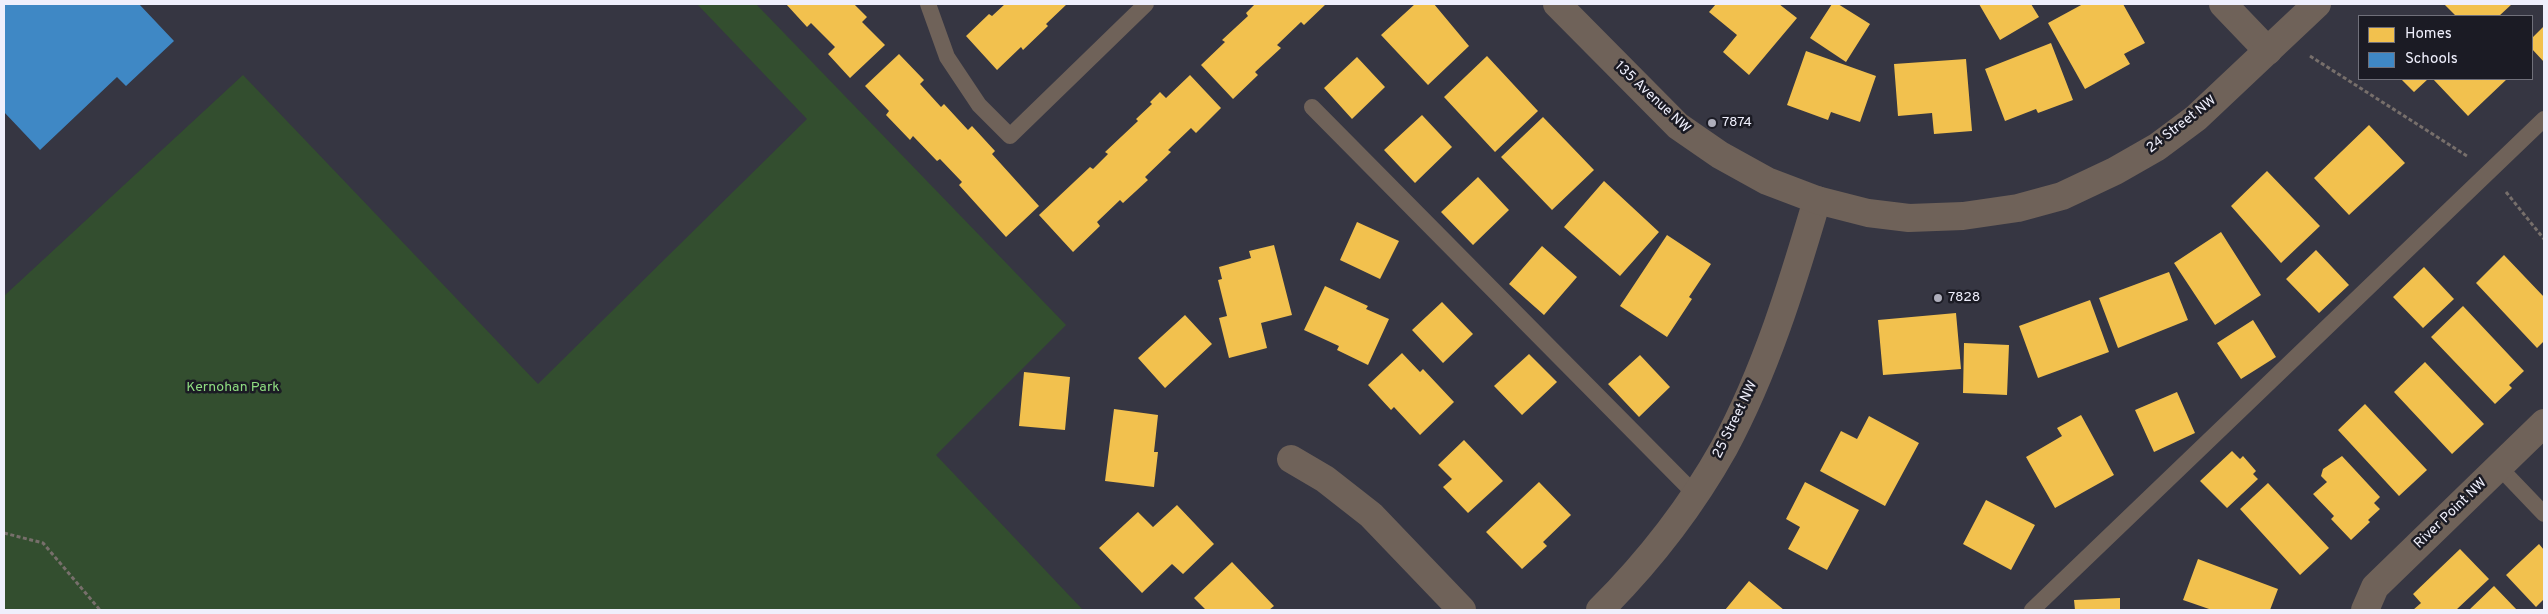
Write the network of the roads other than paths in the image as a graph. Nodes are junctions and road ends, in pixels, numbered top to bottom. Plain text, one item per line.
1 (928, 4) edge
2 (1146, 4) edge
3 (1558, 4) edge
4 (2223, 4) edge
5 (2317, 4) edge
6 (2275, 44) junction
7 (1312, 106) dead end
8 (2544, 119) edge
9 (1817, 200) junction
10 (1963, 216) joint
11 (2544, 423) edge
12 (1291, 459) dead end
13 (2499, 467) junction
14 (1695, 494) junction
15 (2544, 514) edge
16 (1462, 610) edge
17 (1600, 610) edge
18 (2032, 610) edge
19 (2365, 610) edge

1 - 2 lane
3 - 9 street, 135 Avenue NW
4 - 6 street
5 - 6 street, 24 Street NW
6 - 10 street, 24 Street NW
7 - 14 lane
8 - 18 lane
9 - 10 street, 135 Avenue NW
9 - 14 street, 25 Street NW
11 - 13 street, River Point NW
12 - 16 street
13 - 15 lane
13 - 19 street, River Point NW
14 - 17 street, 25 Street NW

